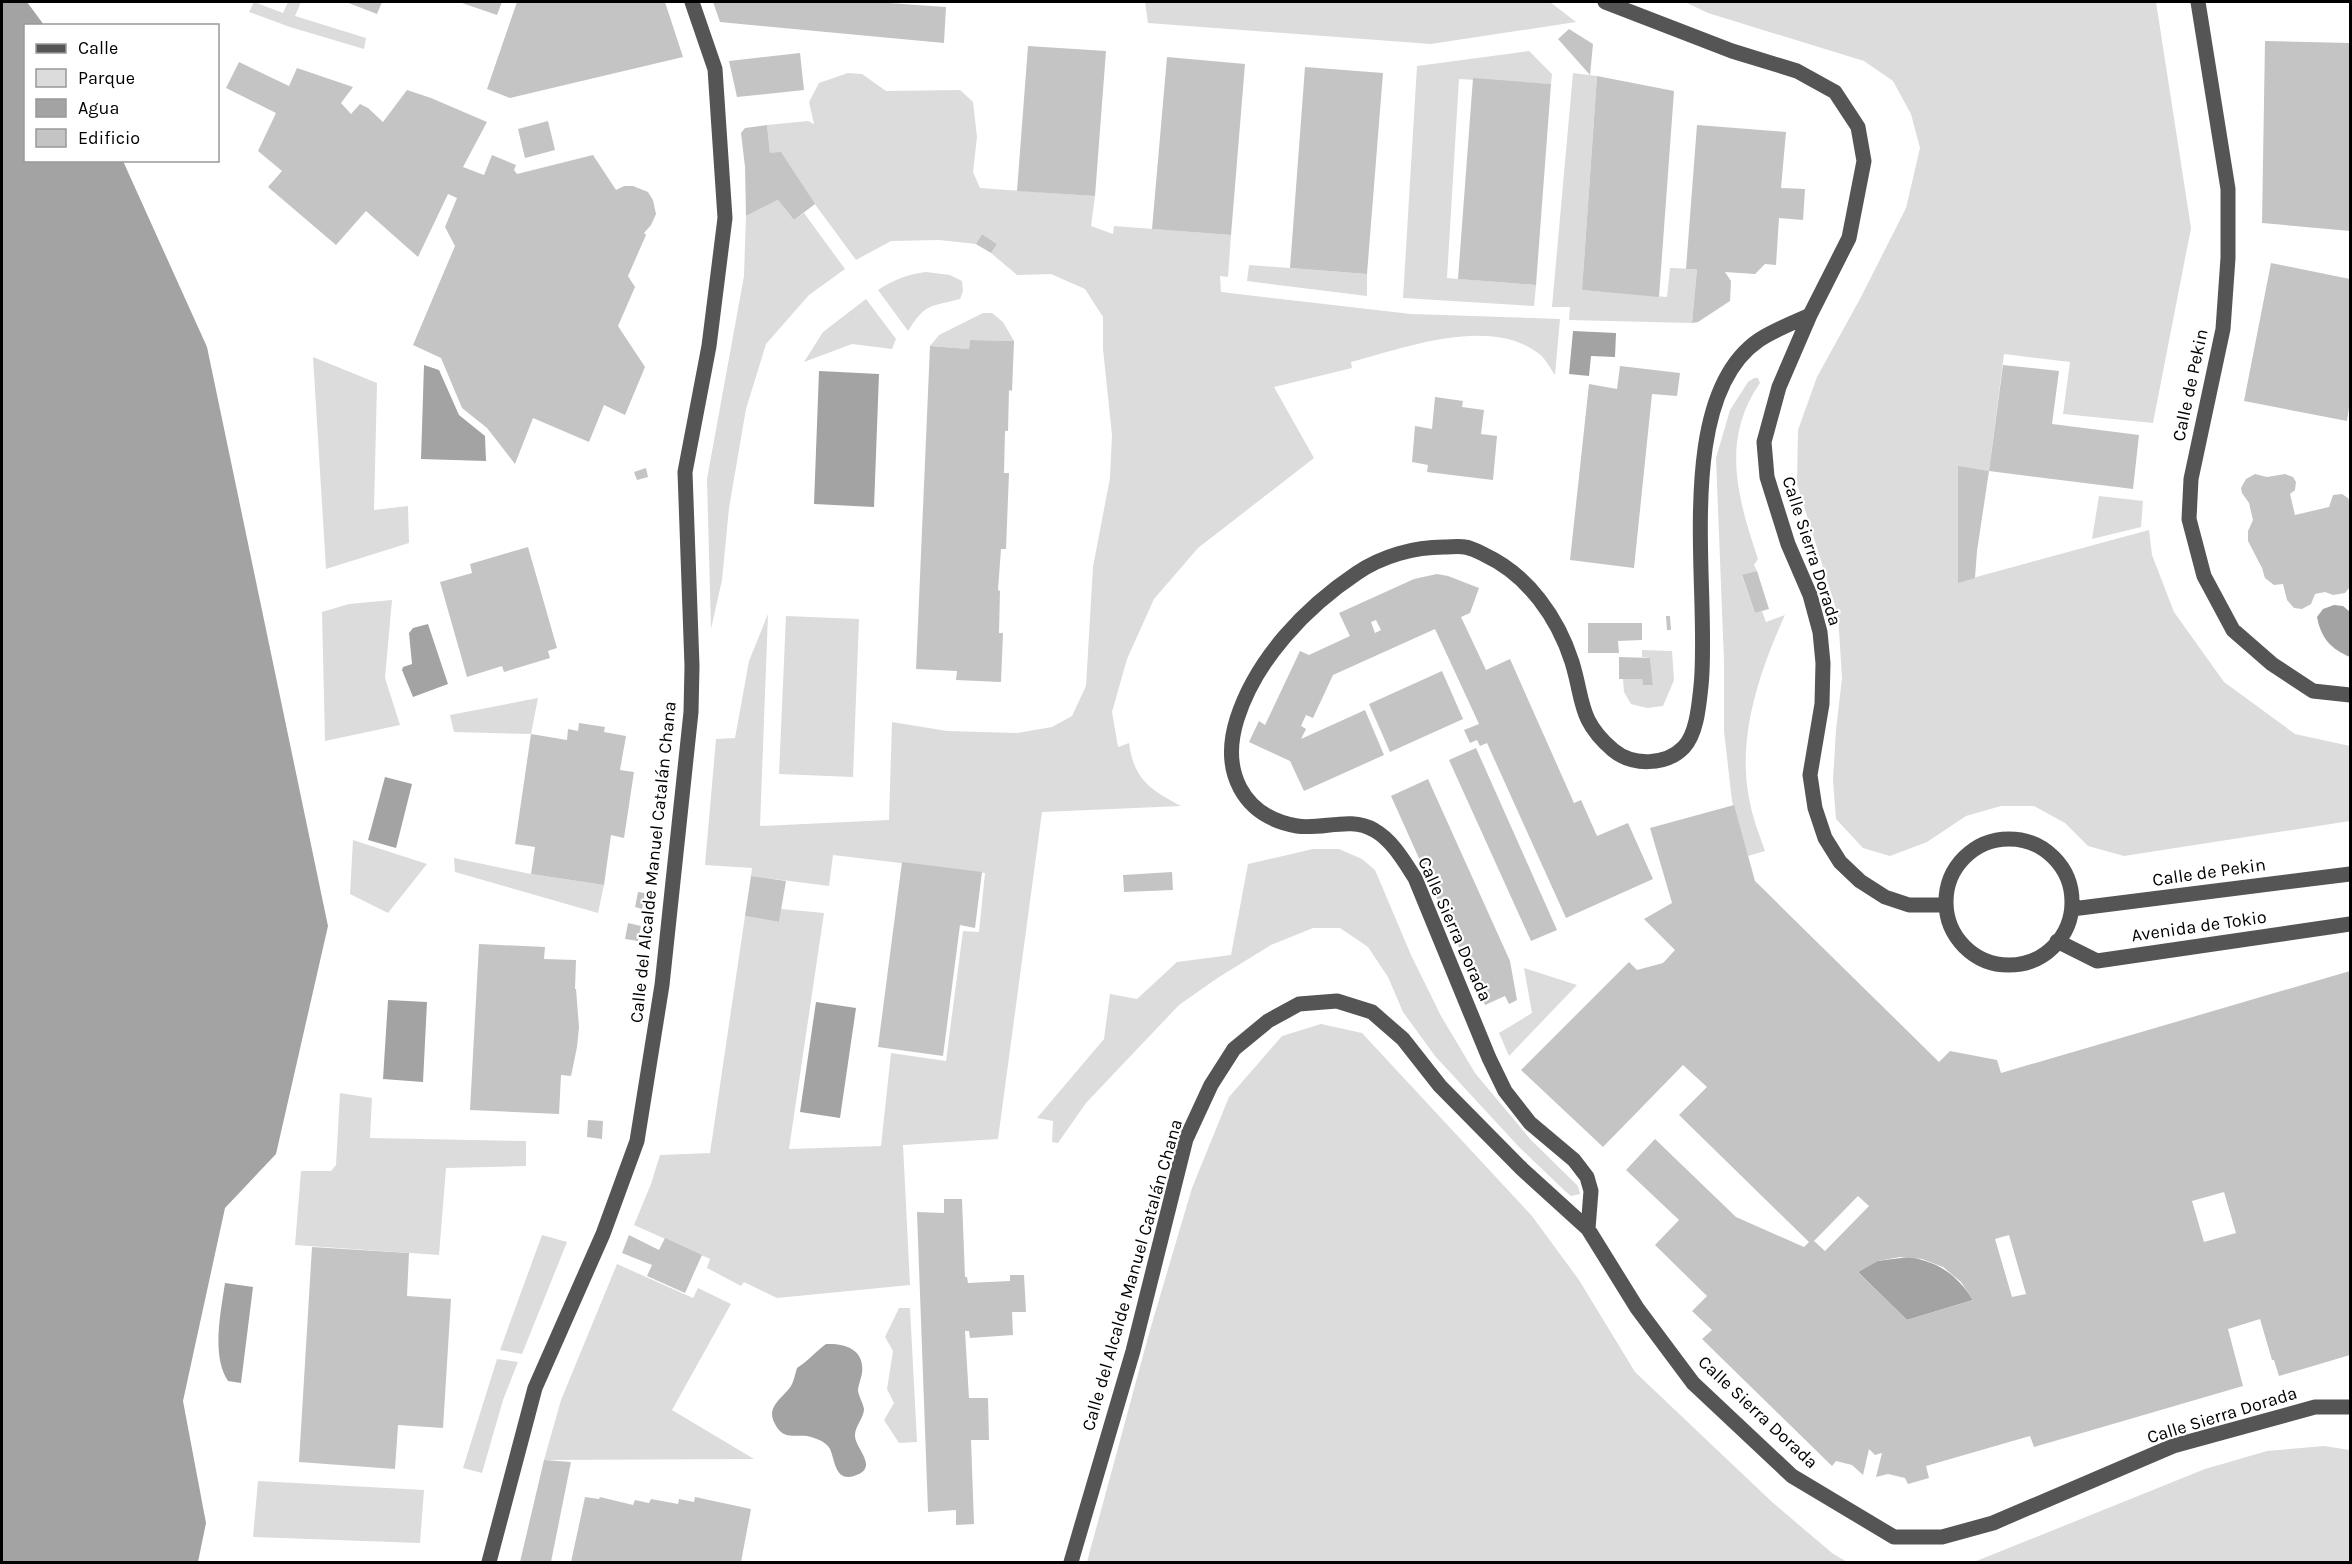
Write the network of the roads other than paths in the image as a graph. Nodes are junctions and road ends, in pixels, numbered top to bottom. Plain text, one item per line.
1 (692, 2) edge
2 (1605, 2) edge
3 (2198, 2) edge
4 (1810, 315) junction
5 (2350, 695) edge
6 (2350, 874) edge
7 (1945, 905) junction
8 (2072, 909) junction
9 (2350, 924) edge
10 (2057, 941) junction
11 (1588, 1229) junction
12 (2350, 1407) edge
13 (489, 1563) edge
14 (1071, 1563) edge

1 - 13 street, Calle del Alcalde Manuel Catalán Chana
2 - 4 street, Calle Sierra Dorada
3 - 5 street, Calle de Pekin
4 - 7 street, Calle Sierra Dorada
4 - 11 street, Calle Sierra Dorada
6 - 8 street, Calle de Pekin
7 - 8 street
7 - 10 street
8 - 10 street
9 - 10 street, Avenida de Tokio
11 - 12 street, Calle Sierra Dorada
11 - 14 street, Calle del Alcalde Manuel Catalán Chana

